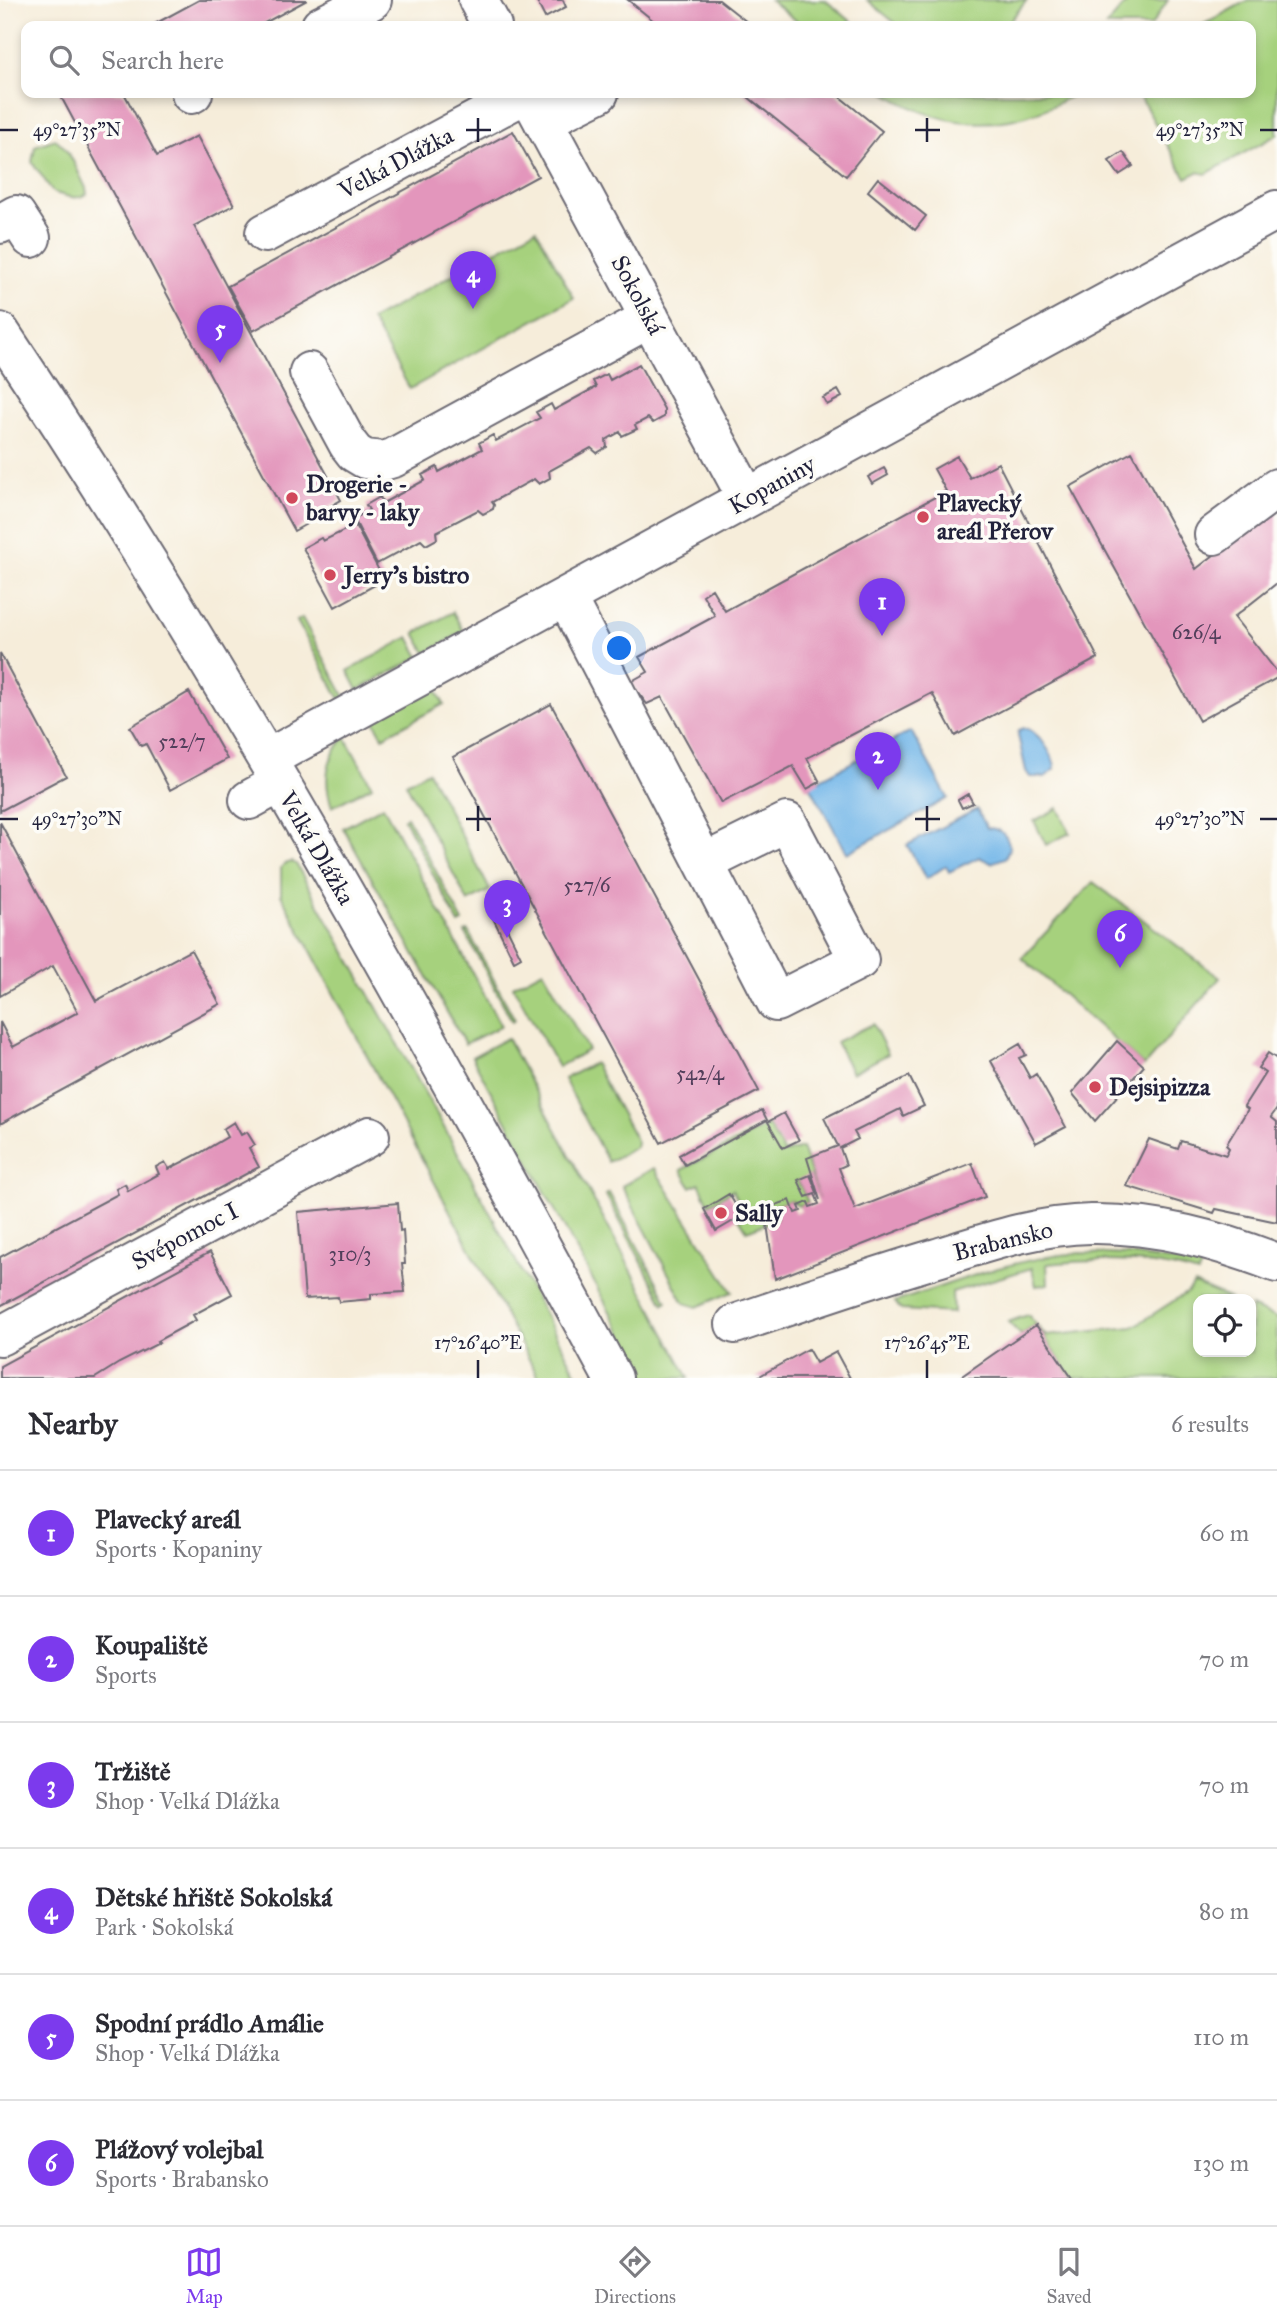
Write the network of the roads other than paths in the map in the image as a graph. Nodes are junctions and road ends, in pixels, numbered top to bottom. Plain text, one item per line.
1 (372, 0) edge
2 (478, 0) edge
3 (331, 21) edge
4 (489, 21) edge
5 (562, 98) edge
6 (533, 102) edge
7 (1274, 219) edge
8 (265, 233) dead end
9 (650, 318) junction
10 (0, 332) edge
11 (309, 372) dead end
12 (771, 485) junction
13 (1277, 488) edge
14 (1214, 535) dead end
15 (566, 597) junction
16 (265, 781) junction
17 (704, 863) junction
18 (370, 1136) dead end
19 (1277, 1263) edge
20 (735, 1324) dead end
21 (0, 1336) edge
22 (613, 1378) edge

1 - 3 street
2 - 4 street
5 - 6 street, Velká Dlážka
6 - 8 street, Velká Dlážka
6 - 9 street, Sokolská
7 - 12 street
9 - 11 street
9 - 12 street, Sokolská
10 - 16 street, Velká Dlážka
12 - 15 street, Kopaniny
13 - 14 street
15 - 16 street, Kopaniny
15 - 17 street
16 - 22 street, Velká Dlážka
17 - 17 street
18 - 21 street, Svépomoc I
19 - 20 street, Brabansko

